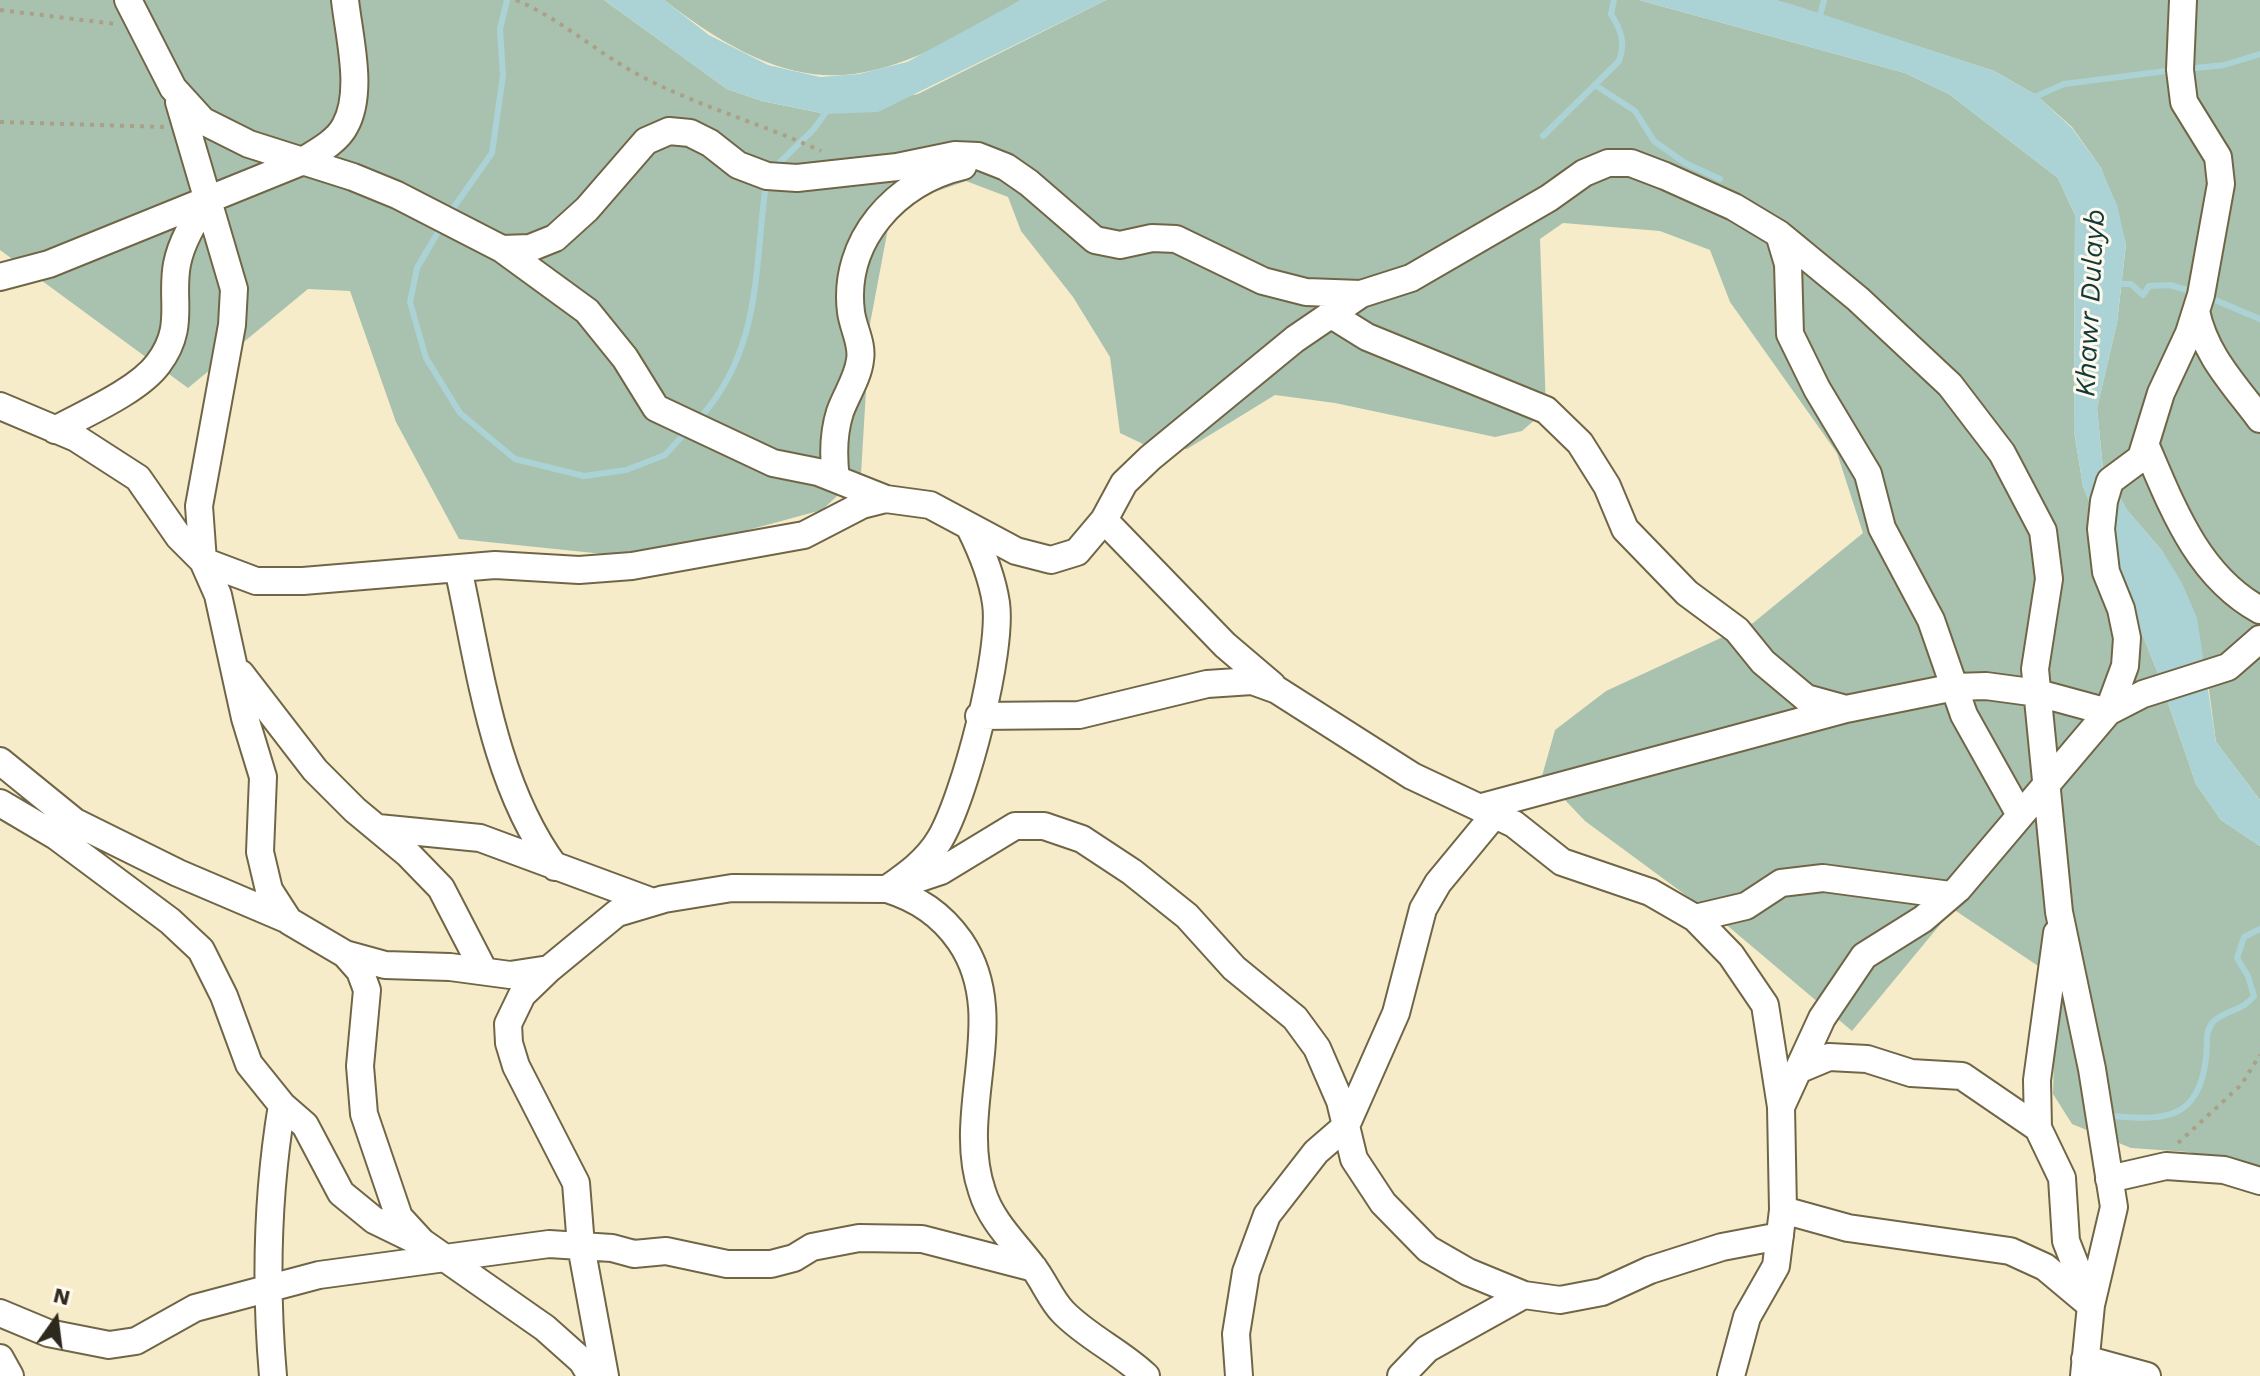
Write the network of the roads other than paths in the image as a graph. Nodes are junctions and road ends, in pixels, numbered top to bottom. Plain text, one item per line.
1 (128, 0) edge
2 (345, 0) edge
3 (2183, 0) edge
4 (173, 88) junction
5 (988, 160) junction
6 (301, 162) junction
7 (209, 198) junction
8 (1779, 234) junction
9 (502, 249) junction
10 (0, 277) edge
11 (1361, 294) junction
12 (2196, 311) junction
13 (1330, 314) junction
14 (0, 406) edge
15 (0, 419) edge
16 (2260, 419) edge
17 (44, 426) junction
18 (2146, 446) junction
19 (836, 479) junction
20 (886, 499) junction
21 (1104, 520) junction
22 (970, 528) junction
23 (203, 561) junction
24 (458, 568) junction
25 (2260, 610) edge
26 (2260, 639) edge
27 (232, 662) junction
28 (1955, 687) junction
29 (1277, 690) junction
30 (2038, 693) junction
31 (1846, 709) junction
32 (2108, 712) junction
33 (979, 716) junction
34 (0, 761) edge
35 (2048, 780) junction
36 (0, 803) edge
37 (1489, 811) junction
38 (2020, 815) junction
39 (378, 828) junction
40 (555, 867) junction
41 (887, 889) junction
42 (1950, 895) junction
43 (653, 902) junction
44 (2059, 912) junction
45 (1695, 918) junction
46 (289, 921) junction
47 (345, 954) junction
48 (549, 969) junction
49 (484, 971) junction
50 (1798, 1070) junction
51 (282, 1105) junction
52 (1781, 1107) junction
53 (1346, 1126) junction
54 (2038, 1128) junction
55 (2169, 1150) road end
56 (2146, 1170) junction
57 (2109, 1179) junction
58 (2260, 1181) edge
59 (1781, 1223) junction
60 (581, 1246) junction
61 (433, 1250) junction
62 (1034, 1268) junction
63 (268, 1287) junction
64 (1524, 1295) junction
65 (2091, 1305) junction
66 (0, 1313) edge
67 (0, 1358) edge
68 (2084, 1367) edge
69 (10, 1376) edge
70 (273, 1376) edge
71 (591, 1376) edge
72 (605, 1376) edge
73 (1146, 1376) edge
74 (1239, 1376) edge
75 (1401, 1376) edge
76 (1731, 1376) edge
77 (2147, 1376) edge

1 - 4 street
2 - 6 street
3 - 12 street
4 - 6 street
4 - 7 street
5 - 9 street
5 - 11 street
5 - 19 street
6 - 7 street
6 - 9 street
7 - 10 street
7 - 17 street
7 - 23 street
8 - 11 street
8 - 28 street
8 - 30 street
9 - 19 street
11 - 13 street
12 - 16 street
12 - 18 street
13 - 21 street
13 - 31 street
14 - 17 street
15 - 17 street
17 - 23 street
18 - 25 street
18 - 32 street
19 - 20 street
20 - 22 street
20 - 24 street
21 - 22 street
21 - 29 street
22 - 33 street
23 - 24 street
23 - 27 street
24 - 40 street
26 - 32 street
27 - 39 street
27 - 46 street
28 - 30 street
28 - 31 street
28 - 38 street
29 - 33 street
29 - 37 street
30 - 32 street
30 - 35 street
31 - 37 street
32 - 35 street
33 - 41 street
34 - 46 street
35 - 38 street
35 - 44 street
36 - 51 street
37 - 45 street
37 - 53 street
38 - 42 street
39 - 40 street
39 - 49 street
40 - 43 street
41 - 43 street
41 - 53 street
41 - 62 street
42 - 45 street
42 - 50 street
43 - 48 street
44 - 54 street
44 - 57 street
45 - 52 street
46 - 47 street
47 - 49 street
47 - 61 street
48 - 49 street
48 - 60 street
50 - 52 street
50 - 54 street
51 - 61 street
51 - 63 street
52 - 59 street
53 - 64 street
53 - 74 street
54 - 65 street
55 - 56 street
56 - 57 street
56 - 58 street
57 - 65 street
59 - 64 street
59 - 65 street
59 - 76 street
60 - 61 street
60 - 62 street
60 - 72 street
61 - 63 street
61 - 71 street
62 - 73 street
63 - 66 street
63 - 70 street
64 - 75 street
65 - 68 street
67 - 69 street
68 - 77 street

